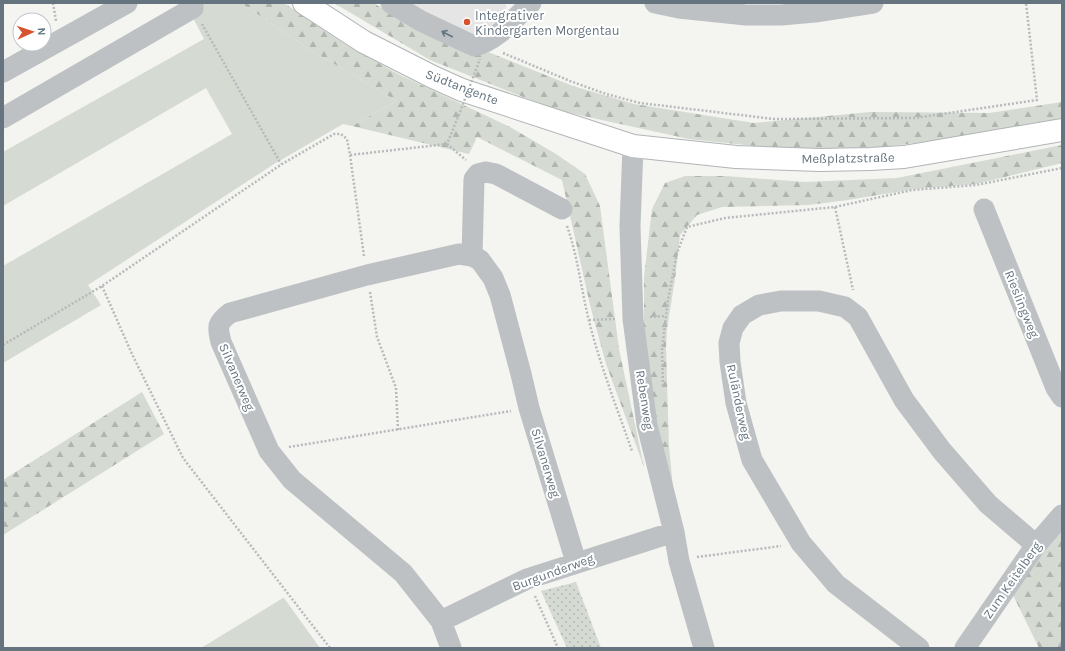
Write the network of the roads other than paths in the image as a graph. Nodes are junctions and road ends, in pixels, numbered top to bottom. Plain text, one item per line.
1 (127, 3) edge
2 (304, 3) edge
3 (391, 3) edge
4 (531, 3) edge
5 (655, 3) edge
6 (874, 3) edge
7 (193, 5) edge
8 (745, 9) edge
9 (3, 72) edge
10 (3, 118) edge
11 (1062, 130) edge
12 (633, 146) junction
13 (562, 209) road end
14 (984, 209) dead end
15 (472, 256) junction
16 (1062, 397) edge
17 (1062, 515) edge
18 (674, 532) junction
19 (1036, 545) junction
20 (576, 562) junction
21 (441, 621) junction
22 (451, 648) edge
23 (704, 648) edge
24 (919, 648) edge
25 (965, 648) edge

1 - 9 street
2 - 12 main road, Südtangente
4 -> 3 street
5 - 8 street
6 - 8 street
7 - 10 street
11 - 12 main road, Meßplatzstraße
12 - 18 street, Rebenweg
13 - 15 street
14 - 16 street, Rieslingweg
15 - 20 street, Silvanerweg
15 - 21 street, Silvanerweg
17 - 19 street, Zum Keitelberg
18 - 20 street, Burgunderweg
18 - 23 street, Rebenweg
19 - 24 street, Ruländerweg
19 - 25 street, Zum Keitelberg
20 - 21 street, Burgunderweg
21 - 22 street

